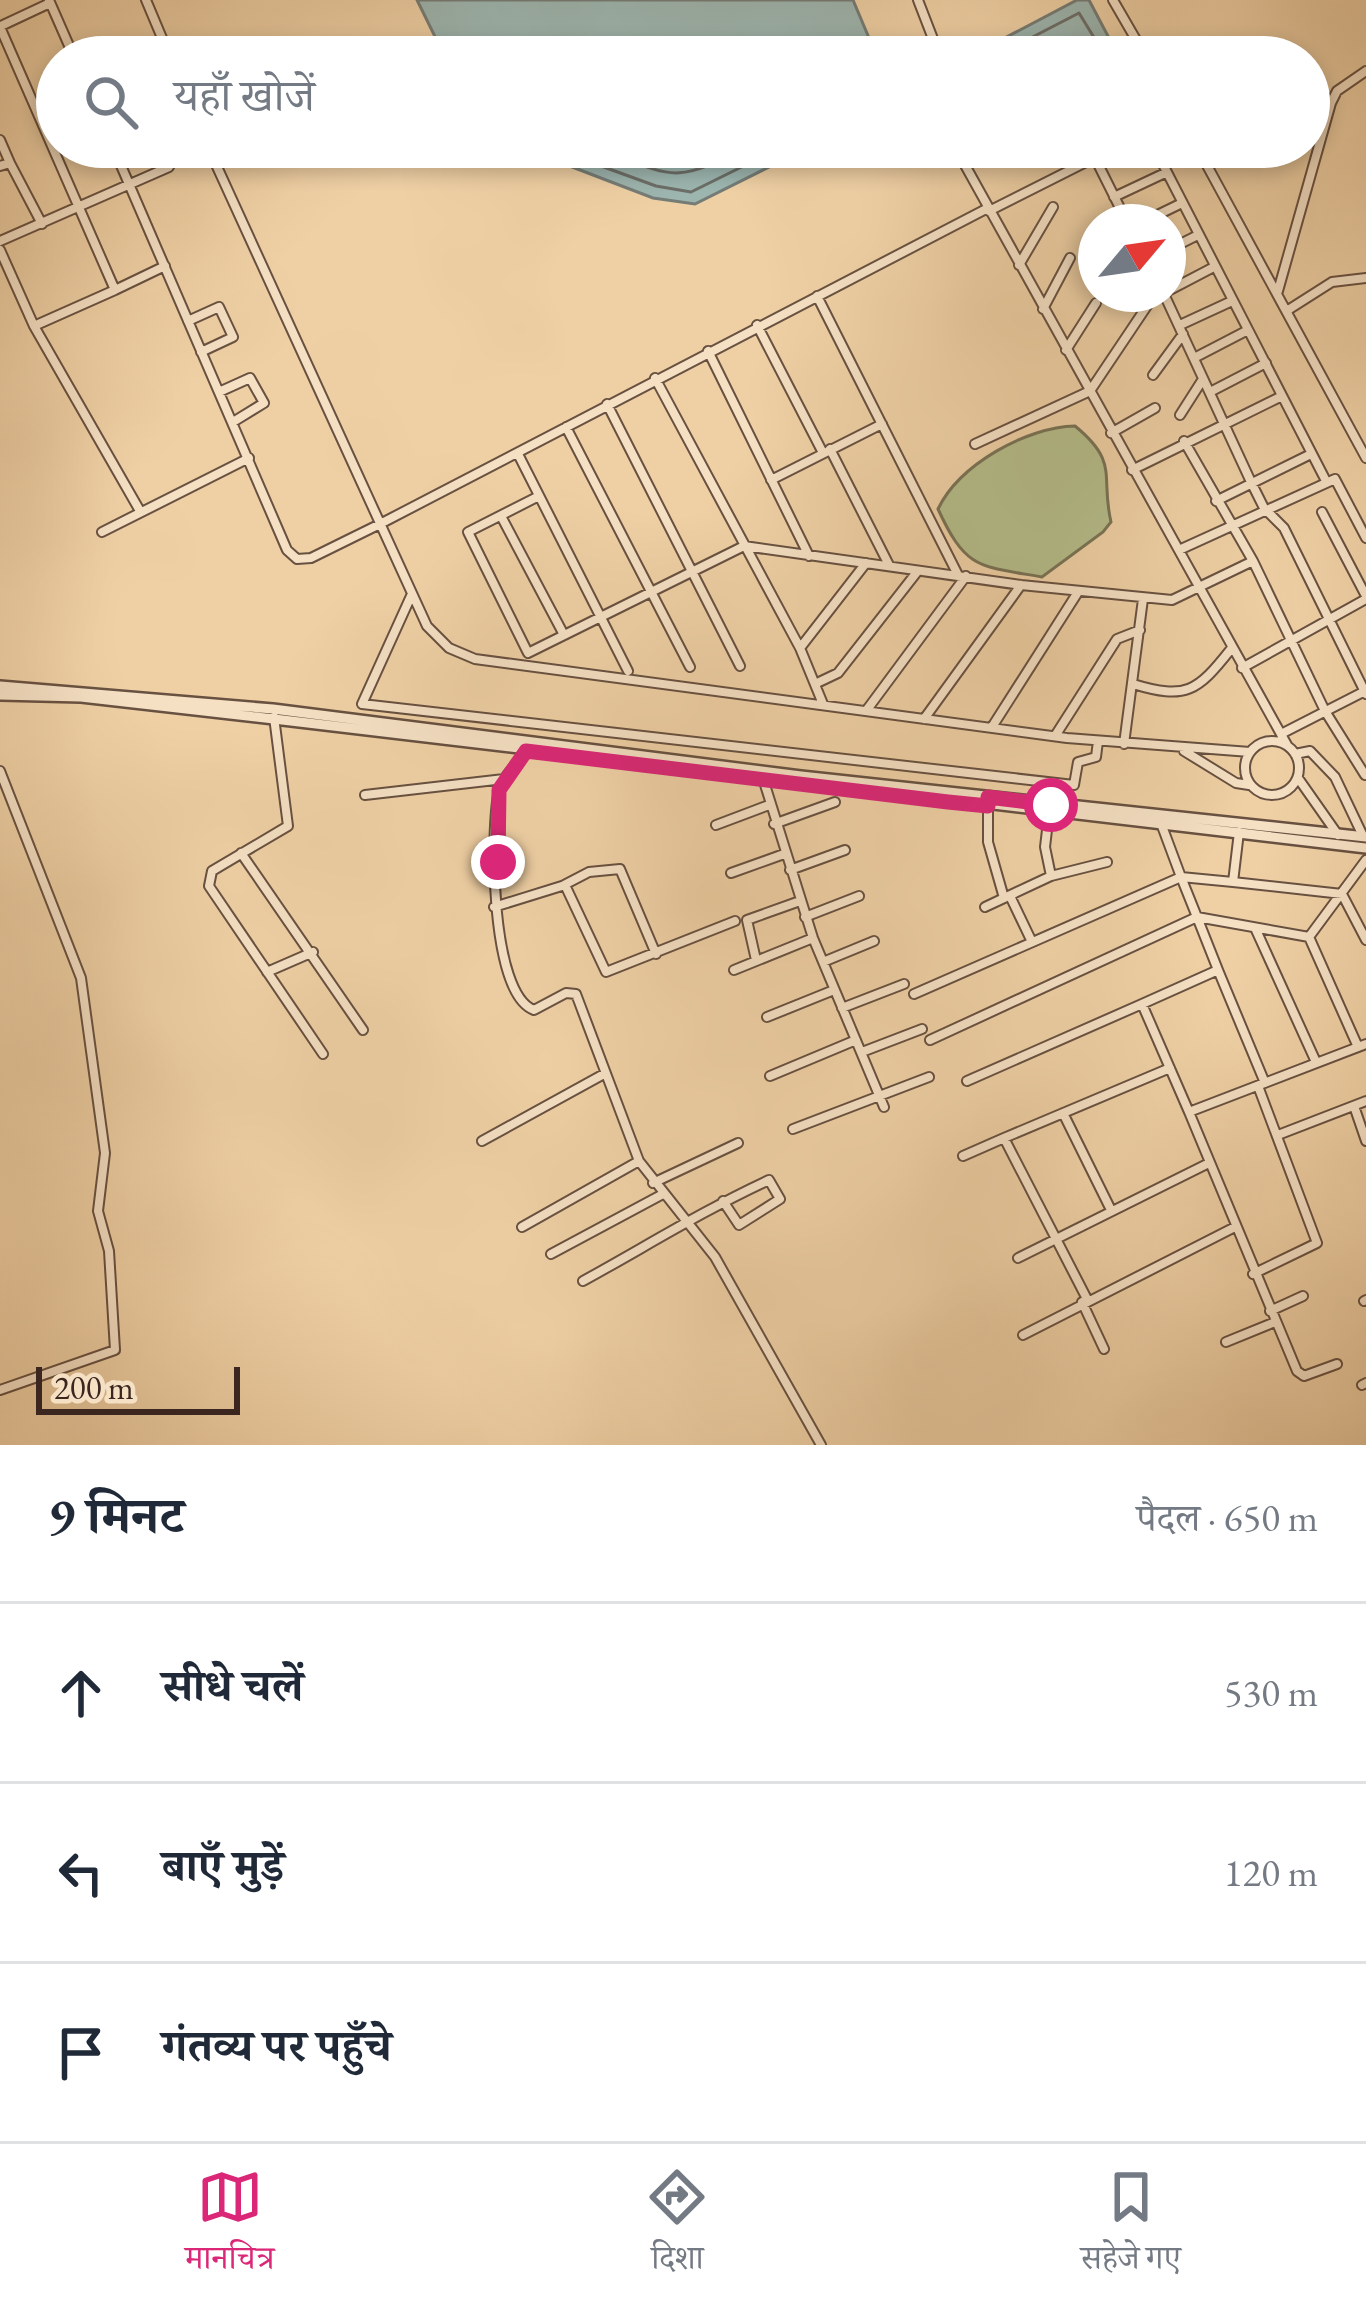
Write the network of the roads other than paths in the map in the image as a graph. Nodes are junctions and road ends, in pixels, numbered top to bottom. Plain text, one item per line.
1 (146, 0) edge
2 (918, 0) edge
3 (1113, 0) edge
4 (49, 2) edge
5 (0, 27) edge
6 (64, 36) edge
7 (161, 36) edge
8 (932, 36) edge
9 (1134, 36) edge
10 (1366, 70) edge
11 (36, 103) edge
12 (1330, 106) edge
13 (0, 140) edge
14 (5, 165) edge
15 (64, 168) edge
16 (122, 168) edge
17 (167, 168) edge
18 (218, 168) edge
19 (966, 168) edge
20 (1074, 168) edge
21 (1100, 168) edge
22 (1163, 168) edge
23 (1209, 168) edge
24 (1312, 168) edge
25 (1165, 172) junction
26 (129, 184) junction
27 (1114, 197) junction
28 (1118, 204) edge
29 (1180, 204) edge
30 (79, 207) junction
31 (1053, 207) dead end
32 (988, 210) junction
33 (1186, 216) edge
34 (42, 224) junction
35 (1196, 236) junction
36 (1186, 241) edge
37 (0, 245) edge
38 (1070, 258) dead end
39 (1019, 265) junction
40 (165, 266) junction
41 (1212, 268) junction
42 (1366, 278) edge
43 (1186, 281) edge
44 (115, 290) junction
45 (1277, 292) junction
46 (818, 296) junction
47 (1232, 301) junction
48 (1043, 309) junction
49 (1288, 310) junction
50 (1090, 312) edge
51 (1148, 312) edge
52 (1172, 312) edge
53 (188, 321) junction
54 (758, 325) junction
55 (34, 326) junction
56 (1181, 330) junction
57 (1248, 330) junction
58 (1066, 350) junction
59 (708, 351) junction
60 (201, 352) junction
61 (1196, 357) junction
62 (1266, 363) junction
63 (1154, 375) dead end
64 (1203, 377) junction
65 (655, 378) junction
66 (1090, 391) junction
67 (219, 392) junction
68 (1210, 392) junction
69 (1282, 396) junction
70 (607, 404) junction
71 (1155, 408) dead end
72 (1180, 415) dead end
73 (1226, 420) junction
74 (232, 422) junction
75 (882, 424) junction
76 (566, 427) junction
77 (1111, 433) junction
78 (1184, 441) junction
79 (975, 443) dead end
80 (827, 451) junction
81 (518, 453) junction
82 (1312, 454) junction
83 (248, 458) junction
84 (1366, 458) edge
85 (1132, 470) junction
86 (1325, 479) junction
87 (771, 480) junction
88 (1251, 482) junction
89 (539, 496) junction
90 (1216, 501) junction
91 (1264, 508) junction
92 (140, 511) junction
93 (1322, 512) dead end
94 (501, 515) junction
95 (380, 524) junction
96 (1230, 525) junction
97 (102, 532) dead end
98 (1366, 538) edge
99 (744, 546) junction
100 (1179, 550) junction
101 (809, 556) junction
102 (1253, 561) junction
103 (866, 563) junction
104 (890, 566) junction
105 (692, 568) junction
106 (917, 572) junction
107 (962, 574) junction
108 (1021, 585) junction
109 (649, 590) junction
110 (1199, 590) junction
111 (1078, 592) junction
112 (412, 595) junction
113 (1366, 598) edge
114 (1143, 599) junction
115 (600, 616) junction
116 (1328, 620) junction
117 (1140, 630) junction
118 (564, 635) junction
119 (1289, 640) junction
120 (800, 648) junction
121 (1231, 649) junction
122 (740, 666) dead end
123 (690, 667) dead end
124 (1242, 668) junction
125 (628, 671) dead end
126 (817, 683) junction
127 (1132, 684) junction
128 (0, 690) edge
129 (1365, 692) edge
130 (823, 704) junction
131 (866, 711) junction
132 (1325, 711) junction
133 (273, 714) junction
134 (923, 719) junction
135 (992, 728) junction
136 (1278, 730) junction
137 (1055, 736) junction
138 (1098, 741) junction
139 (1266, 742) junction
140 (1124, 744) junction
141 (1287, 745) junction
142 (527, 746) junction
143 (1183, 750) junction
144 (1250, 752) junction
145 (1295, 754) junction
146 (0, 771) edge
147 (761, 775) junction
148 (1365, 775) edge
149 (1298, 778) junction
150 (504, 779) junction
151 (1251, 785) junction
152 (365, 795) dead end
153 (835, 802) dead end
154 (988, 802) junction
155 (769, 805) junction
156 (1349, 812) junction
157 (1048, 813) junction
158 (1328, 819) junction
159 (774, 824) junction
160 (716, 825) dead end
161 (1162, 826) junction
162 (1240, 829) junction
163 (1337, 839) junction
164 (1365, 840) edge
165 (845, 850) dead end
166 (241, 853) junction
167 (784, 854) junction
168 (1366, 860) edge
169 (1107, 862) dead end
170 (790, 870) junction
171 (731, 873) dead end
172 (1052, 876) junction
173 (1181, 877) junction
174 (1233, 882) junction
175 (564, 885) junction
176 (1342, 894) junction
177 (860, 896) dead end
178 (1007, 897) junction
179 (800, 901) junction
180 (494, 907) junction
181 (985, 908) dead end
182 (806, 917) junction
183 (1197, 917) junction
184 (735, 921) dead end
185 (1256, 930) junction
186 (1310, 937) junction
187 (813, 938) junction
188 (1366, 940) edge
189 (874, 941) dead end
190 (1032, 943) junction
191 (313, 952) junction
192 (656, 954) junction
193 (756, 960) junction
194 (823, 962) junction
195 (734, 970) dead end
196 (1218, 970) junction
197 (267, 972) junction
198 (904, 984) dead end
199 (834, 990) junction
200 (914, 994) dead end
201 (1142, 1004) junction
202 (842, 1009) junction
203 (767, 1018) dead end
204 (922, 1029) dead end
205 (363, 1030) dead end
206 (856, 1040) junction
207 (930, 1040) dead end
208 (1362, 1045) edge
209 (862, 1052) junction
210 (323, 1054) dead end
211 (1316, 1062) junction
212 (1170, 1068) junction
213 (604, 1074) junction
214 (770, 1076) dead end
215 (929, 1078) dead end
216 (967, 1081) dead end
217 (1262, 1084) junction
218 (879, 1094) junction
219 (1366, 1101) edge
220 (1354, 1106) junction
221 (884, 1107) dead end
222 (1189, 1112) junction
223 (1063, 1113) junction
224 (793, 1130) dead end
225 (1278, 1135) junction
226 (1004, 1138) junction
227 (1366, 1141) edge
228 (482, 1142) dead end
229 (738, 1143) dead end
230 (963, 1156) dead end
231 (639, 1161) junction
232 (1209, 1163) junction
233 (653, 1183) junction
234 (663, 1194) junction
235 (723, 1201) junction
236 (1112, 1210) junction
237 (685, 1221) junction
238 (522, 1227) dead end
239 (1235, 1228) junction
240 (1056, 1237) junction
241 (551, 1254) dead end
242 (1018, 1258) dead end
243 (1253, 1274) junction
244 (583, 1282) dead end
245 (1303, 1296) dead end
246 (1084, 1301) junction
247 (1270, 1311) junction
248 (1275, 1322) junction
249 (1023, 1335) dead end
250 (1226, 1342) dead end
251 (1105, 1349) dead end
252 (1337, 1364) dead end
253 (0, 1390) edge
254 (821, 1445) edge

1 - 7 street
2 - 8 street
3 - 9 street
4 - 5 street
4 - 6 street
5 - 11 street
10 - 12 street
13 - 14 street
14 - 34 street
15 - 30 street
16 - 26 street
17 - 26 street
18 - 95 street
19 - 32 street
20 - 32 street
21 - 27 street
22 - 25 street
23 - 45 street
24 - 45 street
25 - 27 street
25 - 29 street
26 - 30 street
26 - 40 street
27 - 28 street
30 - 34 street
30 - 44 street
31 - 39 street
32 - 39 street
32 - 46 street
33 - 35 street
34 - 37 street
35 - 36 street
35 - 41 street
37 - 55 street
38 - 48 street
39 - 48 street
40 - 44 street
40 - 53 street
41 - 43 street
41 - 47 street
42 - 49 street
44 - 55 street
45 - 49 street
46 - 54 street
46 - 75 street
47 - 56 street
47 - 57 street
48 - 58 street
49 - 84 street
50 - 58 street
51 - 66 street
52 - 56 street
53 - 60 street
53 - 60 street
54 - 59 street
54 - 80 street
55 - 92 street
56 - 61 street
56 - 63 street
57 - 61 street
57 - 62 street
58 - 66 street
59 - 65 street
59 - 87 street
60 - 67 street
61 - 64 street
62 - 68 street
62 - 69 street
64 - 68 street
64 - 72 street
65 - 70 street
65 - 99 street
66 - 77 street
66 - 79 street
67 - 74 street
67 - 74 street
68 - 73 street
69 - 73 street
69 - 82 street
70 - 76 street
70 - 105 street
71 - 77 street
73 - 78 street
73 - 88 street
74 - 83 street
75 - 80 street
75 - 107 street
76 - 81 street
76 - 109 street
77 - 85 street
78 - 85 street
78 - 90 street
80 - 87 street
80 - 104 street
81 - 89 street
81 - 95 street
82 - 86 street
82 - 88 street
83 - 92 street
83 - 95 street
85 - 100 street
86 - 91 street
86 - 98 street
87 - 101 street
88 - 90 street
88 - 91 street
89 - 94 street
89 - 115 street
90 - 96 street
91 - 96 street
91 - 116 street
92 - 97 street
93 - 113 street
94 - 118 street
94 - 118 street
95 - 112 street
96 - 100 street
96 - 102 street
99 - 101 street
99 - 105 street
99 - 120 street
100 - 110 street
101 - 103 street
102 - 110 street
102 - 119 street
103 - 104 street
103 - 120 street
104 - 106 street
105 - 109 street
105 - 122 street
106 - 107 street
106 - 126 street
107 - 108 street
107 - 131 street
108 - 111 street
108 - 134 street
109 - 115 street
109 - 123 street
110 - 114 street
110 - 121 street
111 - 114 street
111 - 135 street
112 - 130 street
112 - 138 street
113 - 116 street
114 - 117 street
115 - 118 street
115 - 125 street
116 - 119 street
116 - 129 street
117 - 127 street
117 - 137 street
119 - 124 street
119 - 132 street
120 - 126 street
121 - 124 street
121 - 127 street
124 - 136 street
126 - 130 street
127 - 140 street
128 - 133 street
129 - 132 street
130 - 131 street
131 - 134 street
132 - 136 street
132 - 148 street
133 - 142 street
133 - 166 street
134 - 135 street
135 - 137 street
136 - 139 street
136 - 141 street
137 - 138 street
138 - 140 street
139 - 141 street
139 - 144 street
140 - 143 street
141 - 145 street
142 - 147 street
142 - 150 street
143 - 144 street
143 - 151 street
144 - 151 street
145 - 149 street
145 - 156 street
146 - 253 street
147 - 154 street
147 - 155 street
149 - 151 street
149 - 158 street
150 - 152 street
150 - 180 street
153 - 159 street
154 - 157 street
154 - 162 street
154 - 178 street
155 - 159 street
155 - 160 street
156 - 158 street
156 - 164 street
157 - 161 street
157 - 172 street
158 - 163 street
159 - 167 street
161 - 162 street
161 - 173 street
162 - 163 street
162 - 174 street
163 - 164 street
165 - 170 street
166 - 191 street
166 - 197 street
167 - 170 street
167 - 171 street
168 - 176 street
169 - 172 street
170 - 179 street
172 - 178 street
173 - 174 street
173 - 183 street
173 - 190 street
174 - 176 street
175 - 180 street
175 - 192 street
175 - 192 street
176 - 186 street
176 - 188 street
177 - 182 street
178 - 181 street
178 - 190 street
179 - 182 street
179 - 193 street
180 - 213 street
182 - 187 street
183 - 185 street
183 - 196 street
183 - 207 street
184 - 192 street
185 - 186 street
185 - 211 street
186 - 208 street
187 - 193 street
187 - 194 street
189 - 194 street
190 - 200 street
191 - 197 street
191 - 205 street
193 - 195 street
194 - 199 street
196 - 201 street
196 - 217 street
197 - 210 street
198 - 202 street
199 - 202 street
199 - 203 street
201 - 212 street
201 - 216 street
202 - 206 street
204 - 209 street
206 - 209 street
206 - 214 street
208 - 211 street
209 - 218 street
211 - 217 street
212 - 222 street
212 - 223 street
213 - 228 street
213 - 231 street
215 - 218 street
217 - 222 street
217 - 225 street
218 - 221 street
218 - 224 street
219 - 220 street
220 - 225 street
220 - 227 street
222 - 232 street
223 - 226 street
223 - 236 street
225 - 243 street
226 - 230 street
226 - 240 street
229 - 233 street
231 - 233 street
231 - 238 street
232 - 236 street
232 - 239 street
233 - 234 street
234 - 237 street
234 - 241 street
235 - 235 street
235 - 237 street
236 - 240 street
237 - 244 street
237 - 254 street
239 - 243 street
239 - 246 street
240 - 242 street
240 - 246 street
243 - 247 street
245 - 247 street
246 - 249 street
246 - 251 street
247 - 248 street
248 - 250 street
248 - 252 street

